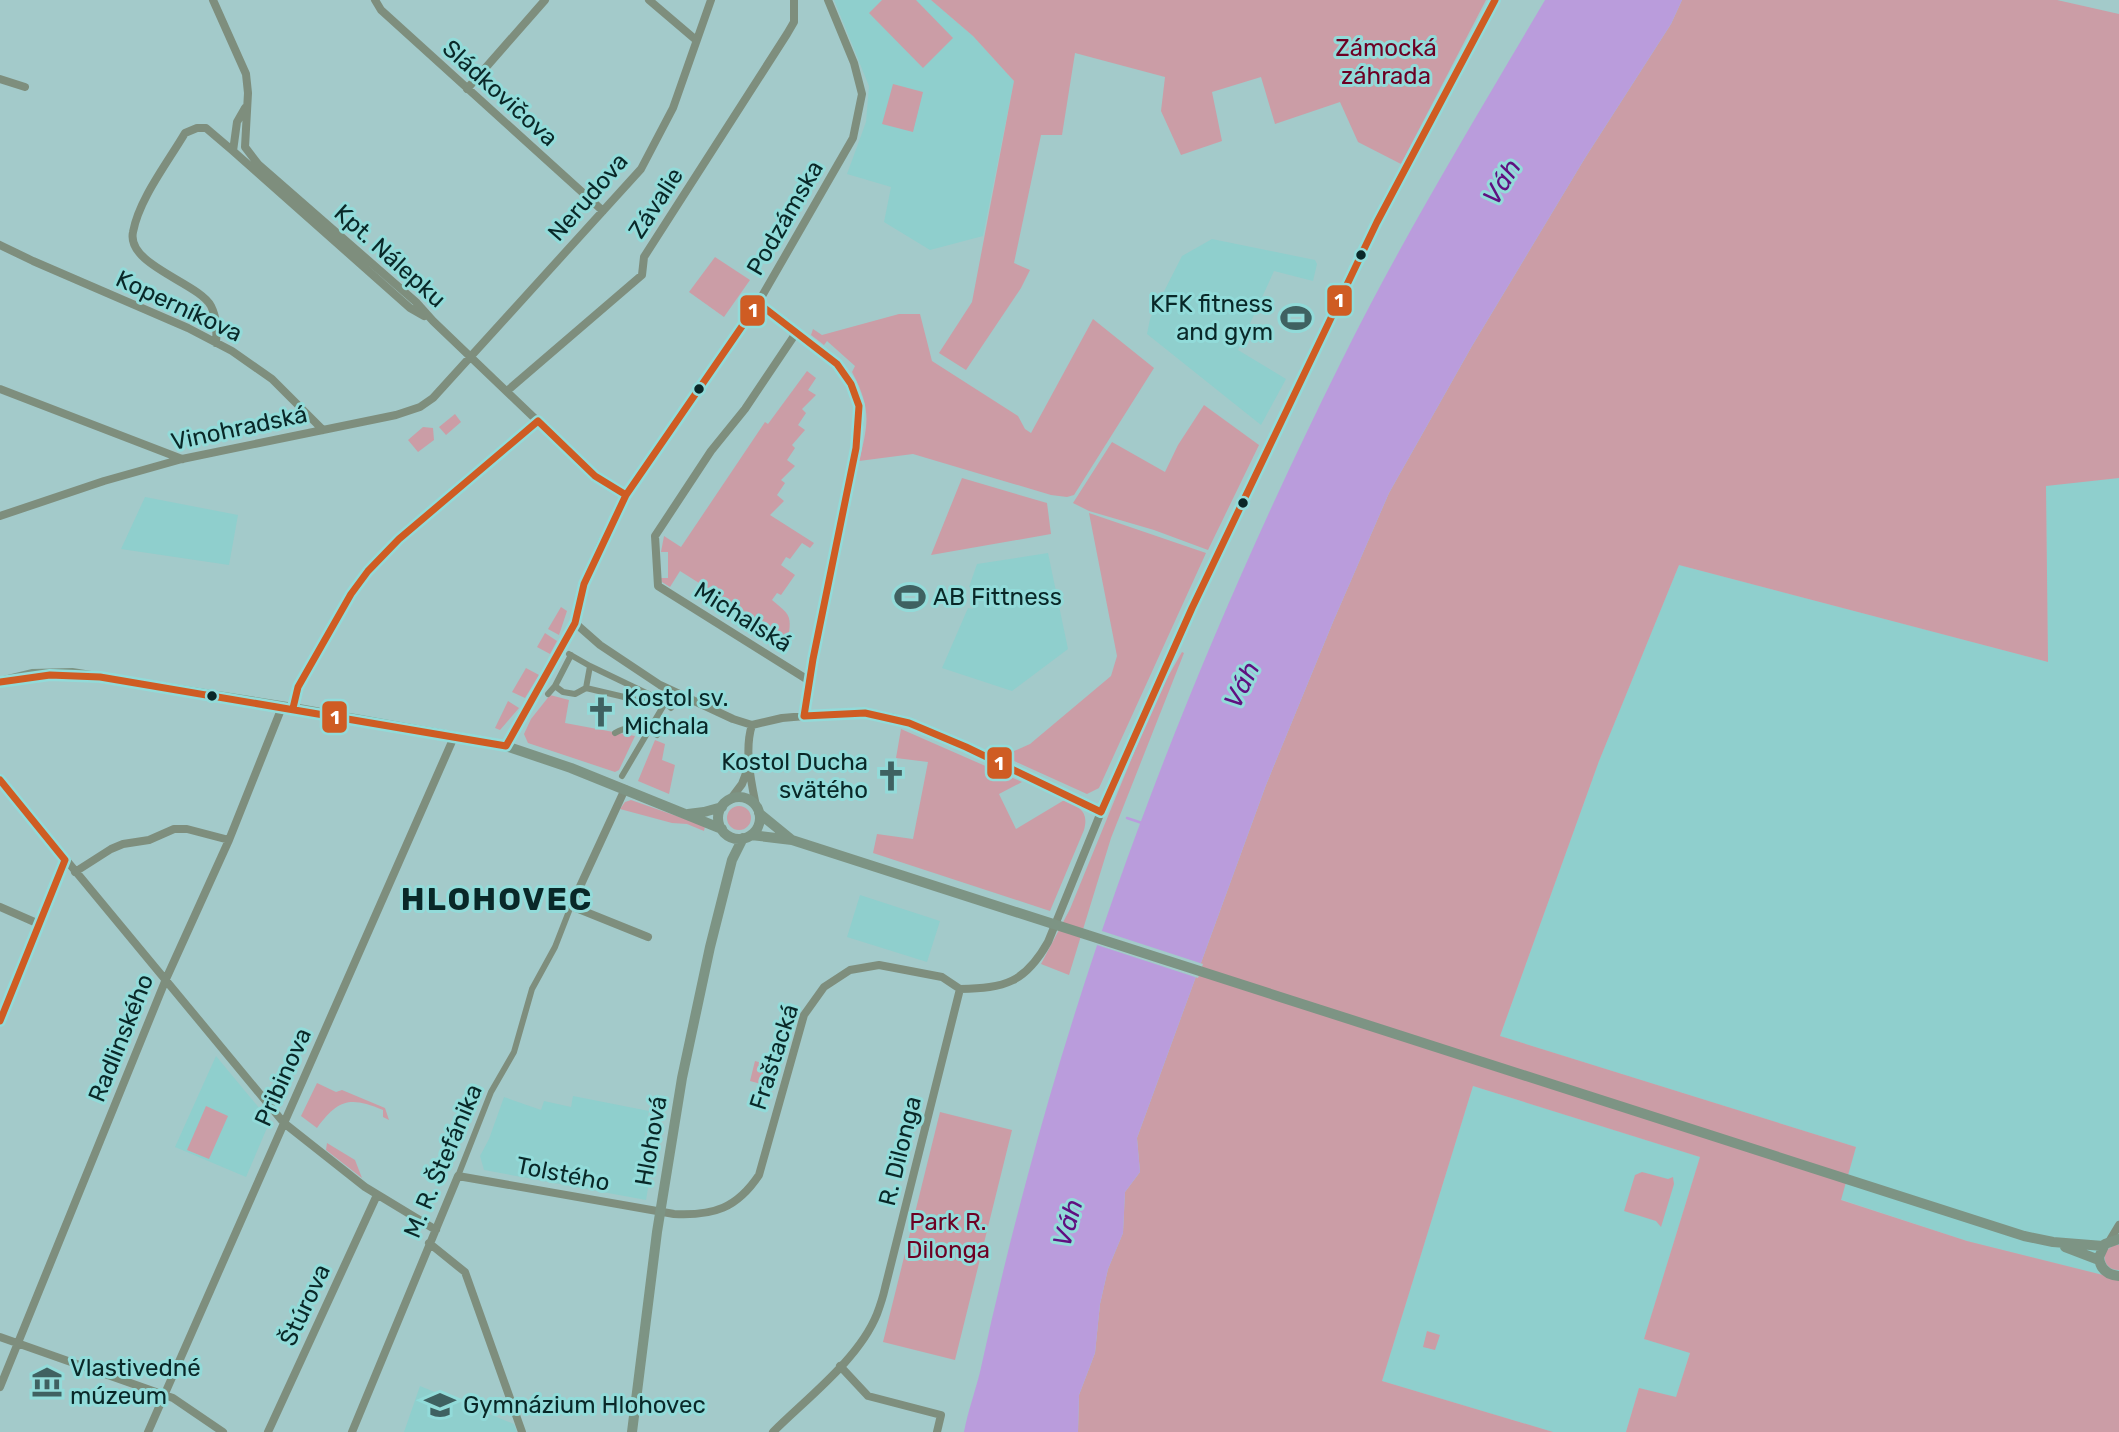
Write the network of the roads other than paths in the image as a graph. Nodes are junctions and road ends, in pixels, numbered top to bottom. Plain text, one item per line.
1 (213, 0) edge
2 (374, 0) edge
3 (545, 0) edge
4 (649, 0) edge
5 (712, 0) edge
6 (794, 0) edge
7 (828, 0) edge
8 (1495, 0) edge
9 (696, 40) junction
10 (0, 79) edge
11 (25, 87) dead end
12 (467, 89) junction
13 (246, 105) junction
14 (233, 151) junction
15 (604, 211) junction
16 (0, 244) edge
17 (758, 303) junction
18 (433, 321) junction
19 (796, 332) junction
20 (216, 342) junction
21 (470, 355) junction
22 (0, 389) edge
23 (507, 391) junction
24 (538, 421) junction
25 (323, 430) junction
26 (182, 459) junction
27 (626, 495) junction
28 (0, 516) edge
29 (575, 623) junction
30 (590, 666) junction
31 (2, 680) edge
32 (808, 680) junction
33 (555, 686) junction
34 (586, 688) junction
35 (637, 688) junction
36 (0, 692) edge
37 (548, 694) dead end
38 (637, 700) junction
39 (666, 700) junction
40 (288, 707) junction
41 (671, 708) dead end
42 (804, 716) junction
43 (752, 725) junction
44 (649, 730) junction
45 (615, 733) dead end
46 (657, 735) dead end
47 (454, 737) junction
48 (506, 746) junction
49 (750, 765) junction
50 (622, 776) dead end
51 (0, 780) edge
52 (625, 789) junction
53 (726, 803) junction
54 (758, 809) junction
55 (1101, 812) junction
56 (688, 814) junction
57 (725, 832) junction
58 (747, 837) junction
59 (792, 839) junction
60 (229, 840) junction
61 (65, 860) junction
62 (732, 860) junction
63 (75, 872) junction
64 (571, 906) junction
65 (0, 907) edge
66 (39, 925) junction
67 (648, 937) dead end
68 (166, 979) junction
69 (960, 989) junction
70 (0, 1021) edge
71 (284, 1123) junction
72 (458, 1176) junction
73 (377, 1195) junction
74 (660, 1212) junction
75 (2119, 1225) edge
76 (436, 1230) junction
77 (2053, 1242) junction
78 (2111, 1242) edge
79 (429, 1244) junction
80 (2099, 1260) junction
81 (2119, 1276) edge
82 (0, 1337) edge
83 (18, 1344) junction
84 (840, 1366) junction
85 (0, 1387) edge
86 (164, 1394) junction
87 (148, 1432) edge
88 (223, 1432) edge
89 (268, 1432) edge
90 (352, 1432) edge
91 (522, 1432) edge
92 (632, 1432) edge
93 (773, 1432) edge
94 (937, 1432) edge

1 - 13 street, Kpt. Nálepku
2 - 12 street, Sládkovičova
3 - 12 street
4 - 9 street
5 - 9 street, Nerudova
6 - 23 street, Závalie
7 - 17 street, Podzámska
8 - 55 street
9 - 15 street, Nerudova
10 - 11 street
12 - 15 street, Sládkovičova
13 - 14 street
13 - 18 street, Kpt. Nálepku
14 - 18 street
14 - 20 street
15 - 21 street, Nerudova
16 - 20 street, Koperníkova
17 - 19 street, Michalská
17 - 27 street, Podzámska
18 - 21 street, Kpt. Nálepku
19 - 32 street, Michalská
19 - 32 street, Michalská
20 - 25 street, Koperníkova
21 - 23 street, Kpt. Nálepku
21 - 25 street, Vinohradská
22 - 26 street
23 - 24 street, Kpt. Nálepku
24 - 27 street, Kpt. Nálepku
24 - 40 street, Radlinského
25 - 26 street, Vinohradská
26 - 28 street, Vinohradská
27 - 29 street, Podzámska
29 - 43 street
29 - 48 street, Podzámska
30 - 33 street
30 - 34 street
30 - 35 street
31 - 36 street
31 - 40 main road
32 - 42 street, Michalská
33 - 34 street
33 - 37 street
34 - 38 street
35 - 38 street
35 - 39 street
38 - 39 street
39 - 41 street
39 - 44 street
40 - 47 main road
40 - 60 street, Radlinského
42 - 43 street
42 - 55 street
43 - 49 street
44 - 45 street
44 - 46 street
44 - 50 street
47 - 48 main road
47 - 71 street, Pribinova
48 - 52 main road
49 - 53 street
49 - 54 street
51 - 61 street
52 - 56 main road
52 - 64 street, M. R. Štefánika
53 - 54 main road
53 - 56 main road
53 - 57 main road
54 - 58 main road
54 - 59 main road
55 - 69 street
56 - 57 main road
57 - 58 main road
57 - 62 main road, Hlohová
58 - 59 main road
58 - 62 main road, Hlohová
59 - 77 main road
60 - 63 street
60 - 68 street, Radlinského
61 - 63 street
61 - 66 street
62 - 74 main road, Hlohová
63 - 68 street
64 - 67 street
64 - 72 street, M. R. Štefánika
65 - 66 street
66 - 70 street
68 - 71 street
68 - 83 street, Radlinského
69 - 74 street, Fraštacká
69 - 84 street, R. Dilonga
71 - 73 street
71 - 86 street, Pribinova
72 - 74 street, Tolstého
72 - 76 street, M. R. Štefánika
73 - 76 street
73 - 89 street, Štúrova
74 - 92 main road, Hlohová
75 - 78 street
76 - 79 street, M. R. Štefánika
77 - 78 main road
77 - 80 main road
78 - 80 main road
79 - 90 street, M. R. Štefánika
79 - 91 street
80 - 81 main road
82 - 83 street
83 - 85 street, Radlinského
83 - 86 street
84 - 93 street, R. Dilonga
84 - 94 street
86 - 87 street, Pribinova
86 - 88 street

